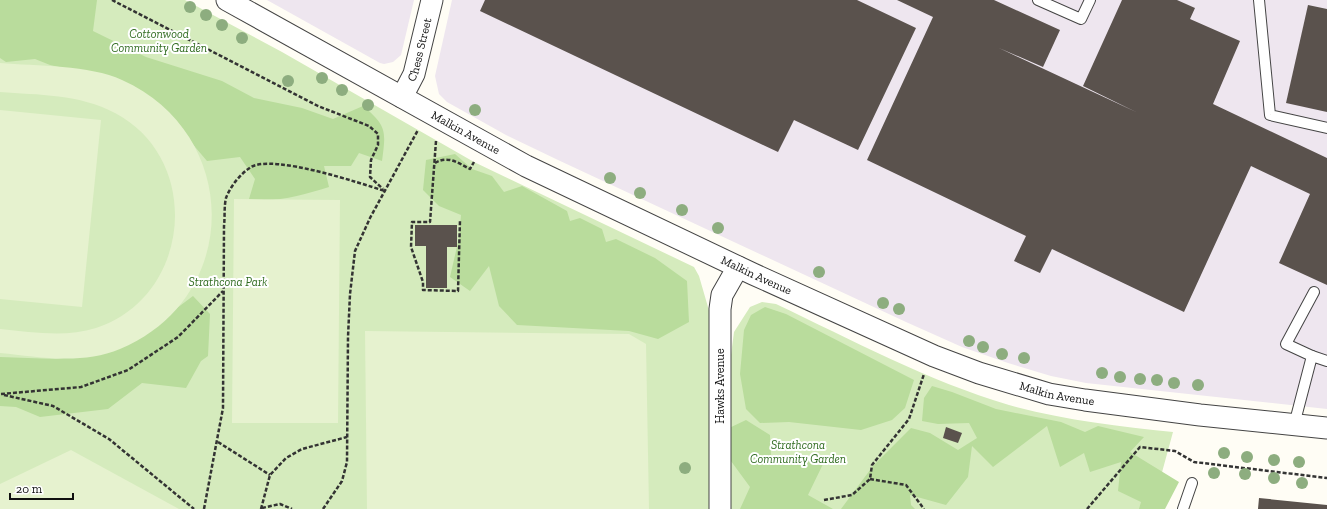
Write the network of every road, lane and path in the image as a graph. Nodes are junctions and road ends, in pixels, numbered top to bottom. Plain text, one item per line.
1 (112, 0) edge
2 (227, 0) edge
3 (432, 0) edge
4 (1090, 0) edge
5 (1259, 0) edge
6 (1043, 1) edge
7 (402, 97) junction
8 (427, 111) junction
9 (446, 122) junction
10 (1327, 128) edge
11 (483, 143) junction
12 (435, 164) junction
13 (385, 191) junction
14 (460, 220) dead end
15 (738, 267) junction
16 (223, 291) junction
17 (1314, 292) dead end
18 (934, 356) junction
19 (1312, 356) junction
20 (1327, 361) edge
21 (1, 394) edge
22 (1294, 425) junction
23 (1327, 428) edge
24 (346, 437) junction
25 (218, 442) junction
26 (270, 475) junction
27 (1327, 478) edge
28 (870, 479) junction
29 (1192, 483) dead end
30 (824, 500) dead end
31 (261, 508) edge
32 (194, 509) edge
33 (204, 509) edge
34 (292, 509) edge
35 (323, 509) edge
36 (720, 509) edge
37 (924, 509) edge
38 (1087, 509) edge
39 (1183, 509) edge

1 - 13 path
2 - 7 street, Malkin Avenue
3 - 7 street, Chess Street
4 - 6 lane
5 - 10 lane
7 - 8 street, Malkin Avenue
8 - 9 street, Malkin Avenue
8 - 13 path
9 - 11 street, Malkin Avenue
9 - 12 path
11 - 12 path
11 - 15 street, Malkin Avenue
12 - 14 path
13 - 16 path
13 - 24 path
15 - 18 street, Malkin Avenue
15 - 36 street, Hawks Avenue
16 - 21 path
16 - 25 path
17 - 19 lane
18 - 22 street, Malkin Avenue
18 - 28 path
19 - 20 lane
19 - 22 lane
21 - 32 path
22 - 23 street, Malkin Avenue
24 - 26 path
24 - 35 path
25 - 26 path
25 - 33 path
26 - 31 path
27 - 38 path
28 - 30 path
28 - 37 path
29 - 39 lane
31 - 34 path

